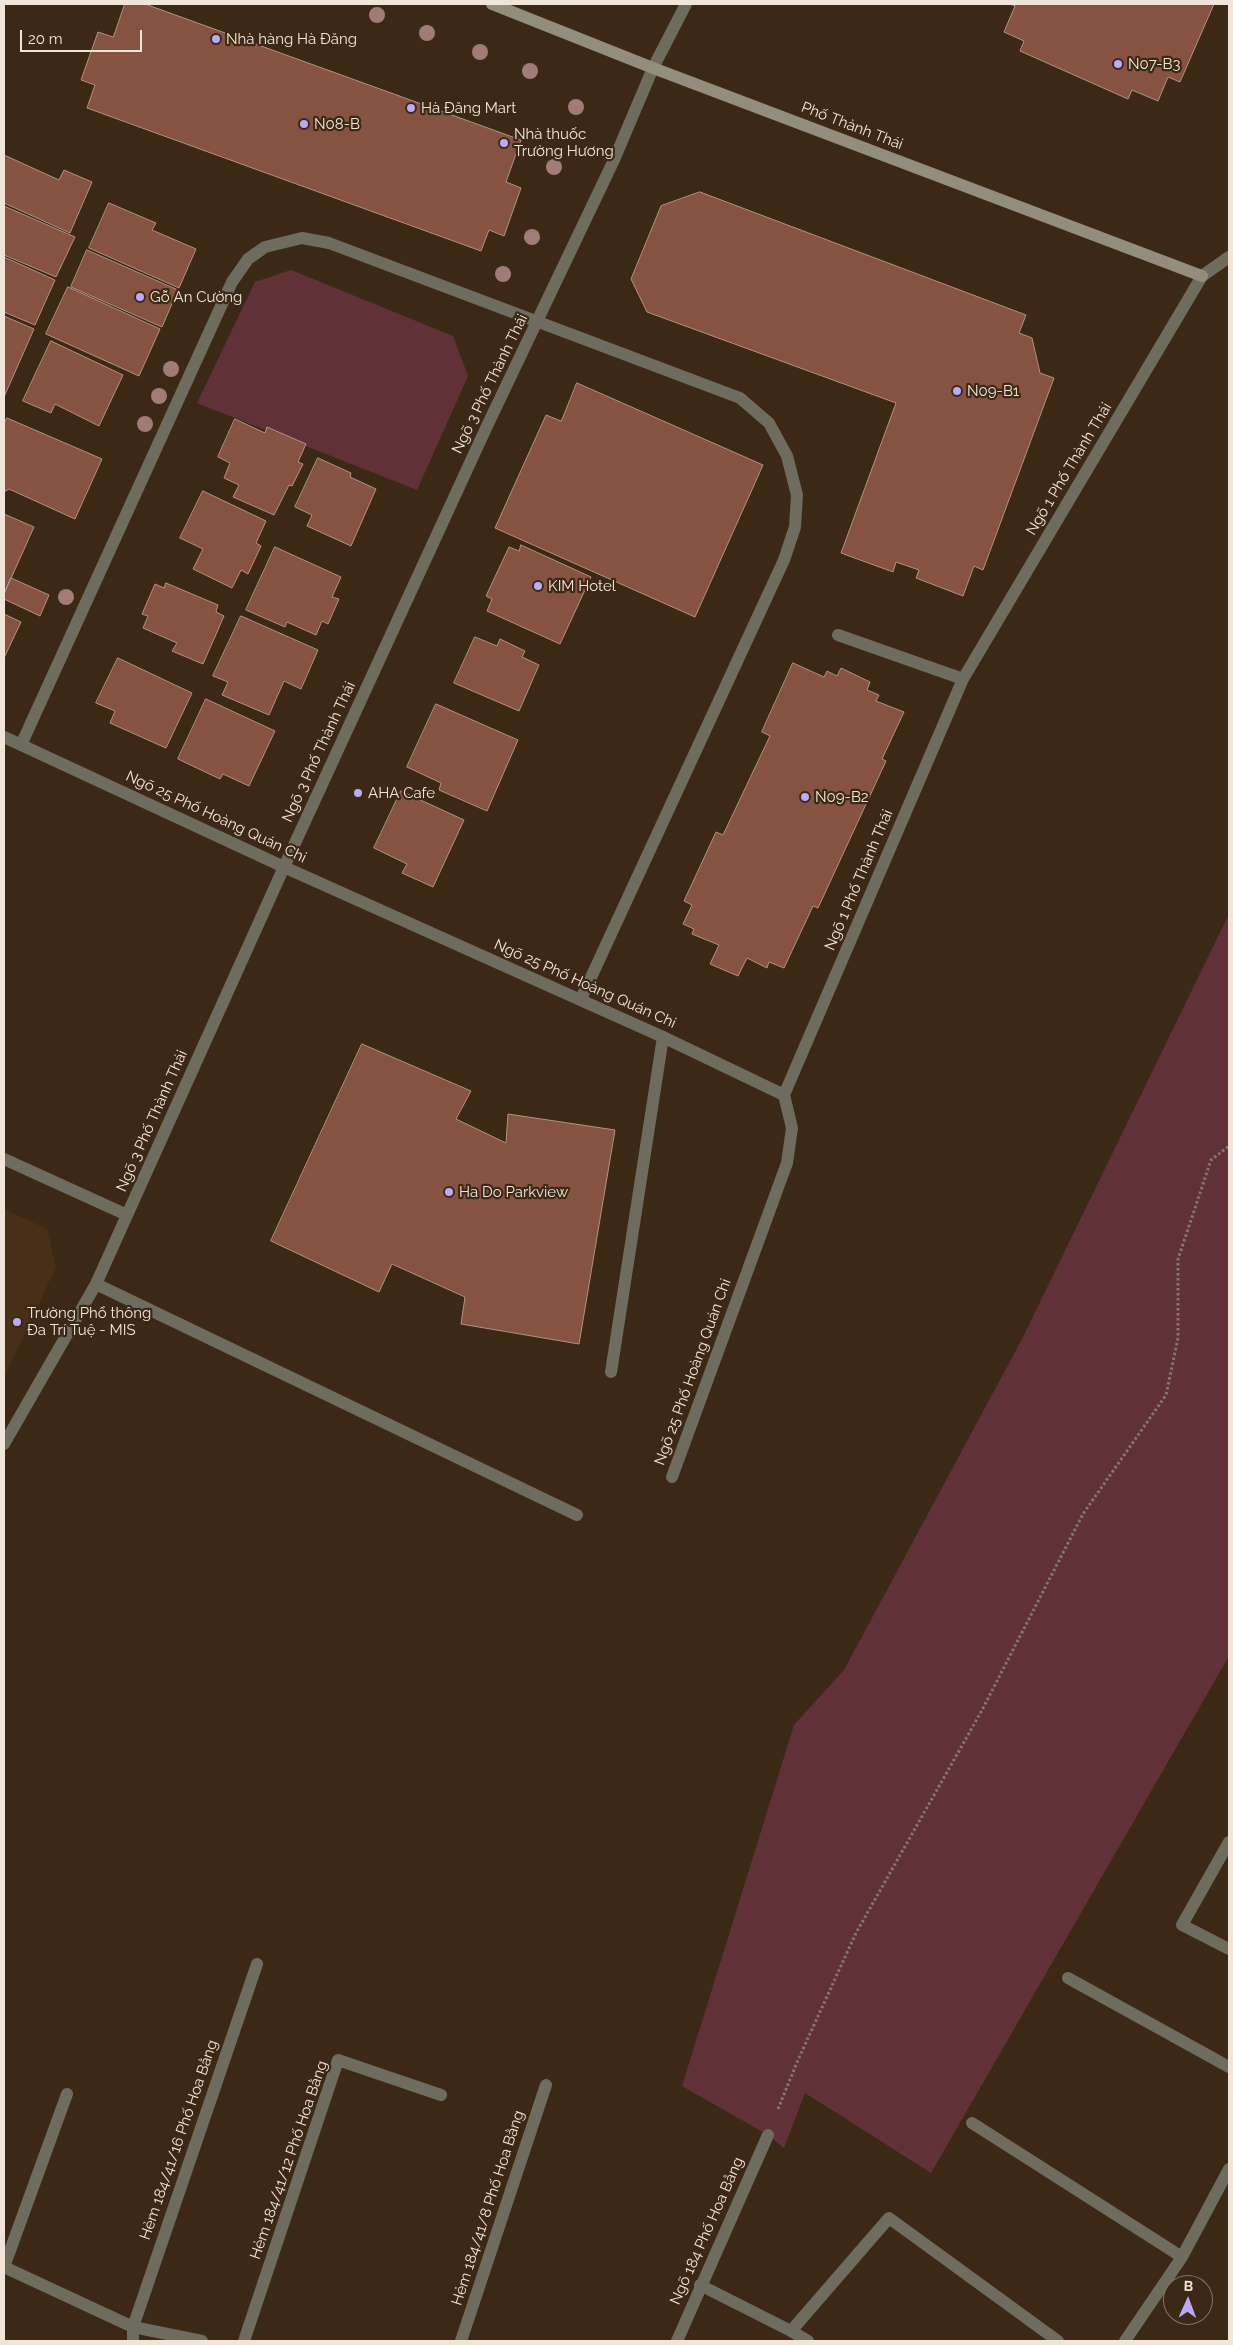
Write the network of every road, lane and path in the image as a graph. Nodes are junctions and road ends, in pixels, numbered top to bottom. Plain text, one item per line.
1 (492, 4) edge
2 (686, 4) edge
3 (654, 68) junction
4 (1229, 257) edge
5 (1202, 276) junction
6 (537, 323) junction
7 (838, 634) dead end
8 (963, 679) junction
9 (4, 738) edge
10 (21, 744) junction
11 (284, 867) junction
12 (581, 999) junction
13 (663, 1037) junction
14 (784, 1095) junction
15 (1229, 1146) edge
16 (4, 1159) edge
17 (127, 1214) junction
18 (96, 1284) junction
19 (611, 1372) dead end
20 (4, 1444) edge
21 (672, 1477) dead end
22 (577, 1515) dead end
23 (1229, 1842) edge
24 (1229, 1949) edge
25 (257, 1964) dead end
26 (1068, 1978) dead end
27 (1229, 2068) edge
28 (546, 2085) dead end
29 (68, 2094) dead end
30 (440, 2095) dead end
31 (972, 2123) dead end
32 (768, 2135) joint
33 (1229, 2168) edge
34 (1182, 2257) junction
35 (4, 2267) edge
36 (700, 2286) junction
37 (133, 2327) junction
38 (791, 2331) junction
39 (133, 2341) edge
40 (202, 2341) edge
41 (244, 2341) edge
42 (461, 2341) edge
43 (678, 2341) edge
44 (808, 2341) edge
45 (1058, 2341) edge
46 (1125, 2341) edge

1 - 3 street, Phố Thành Thái
2 - 3 street, Ngõ 3 Phố Thành Thái
3 - 5 street, Phố Thành Thái
3 - 6 street, Ngõ 3 Phố Thành Thái
4 - 5 street
5 - 8 street, Ngõ 1 Phố Thành Thái
6 - 10 street
6 - 11 street, Ngõ 3 Phố Thành Thái
6 - 12 street
7 - 8 street
8 - 14 street, Ngõ 1 Phố Thành Thái
9 - 10 street, Ngõ 25 Phố Hoàng Quán Chi
10 - 11 street, Ngõ 25 Phố Hoàng Quán Chi
11 - 12 street, Ngõ 25 Phố Hoàng Quán Chi
11 - 17 street, Ngõ 3 Phố Thành Thái
12 - 13 street, Ngõ 25 Phố Hoàng Quán Chi
13 - 14 street, Ngõ 25 Phố Hoàng Quán Chi
13 - 19 street
14 - 21 street, Ngõ 25 Phố Hoàng Quán Chi
15 - 32 path
16 - 17 street
17 - 18 street, Ngõ 3 Phố Thành Thái
18 - 20 street, Ngõ 3 Phố Thành Thái
18 - 22 street
23 - 24 street
25 - 37 street, Hẻm 184/41/16 Phố Hoa Bằng
26 - 27 street
28 - 42 street, Hẻm 184/41/8 Phố Hoa Bằng
29 - 35 street
30 - 41 street, Hẻm 184/41/12 Phố Hoa Bằng
31 - 34 street
32 - 36 street, Ngõ 184 Phố Hoa Bằng
33 - 34 street
34 - 46 street
35 - 37 street
36 - 38 street
36 - 43 street, Ngõ 184 Phố Hoa Bằng
37 - 39 street, Hẻm 184/41/16 Phố Hoa Bằng
37 - 40 street
38 - 44 street
38 - 45 street

